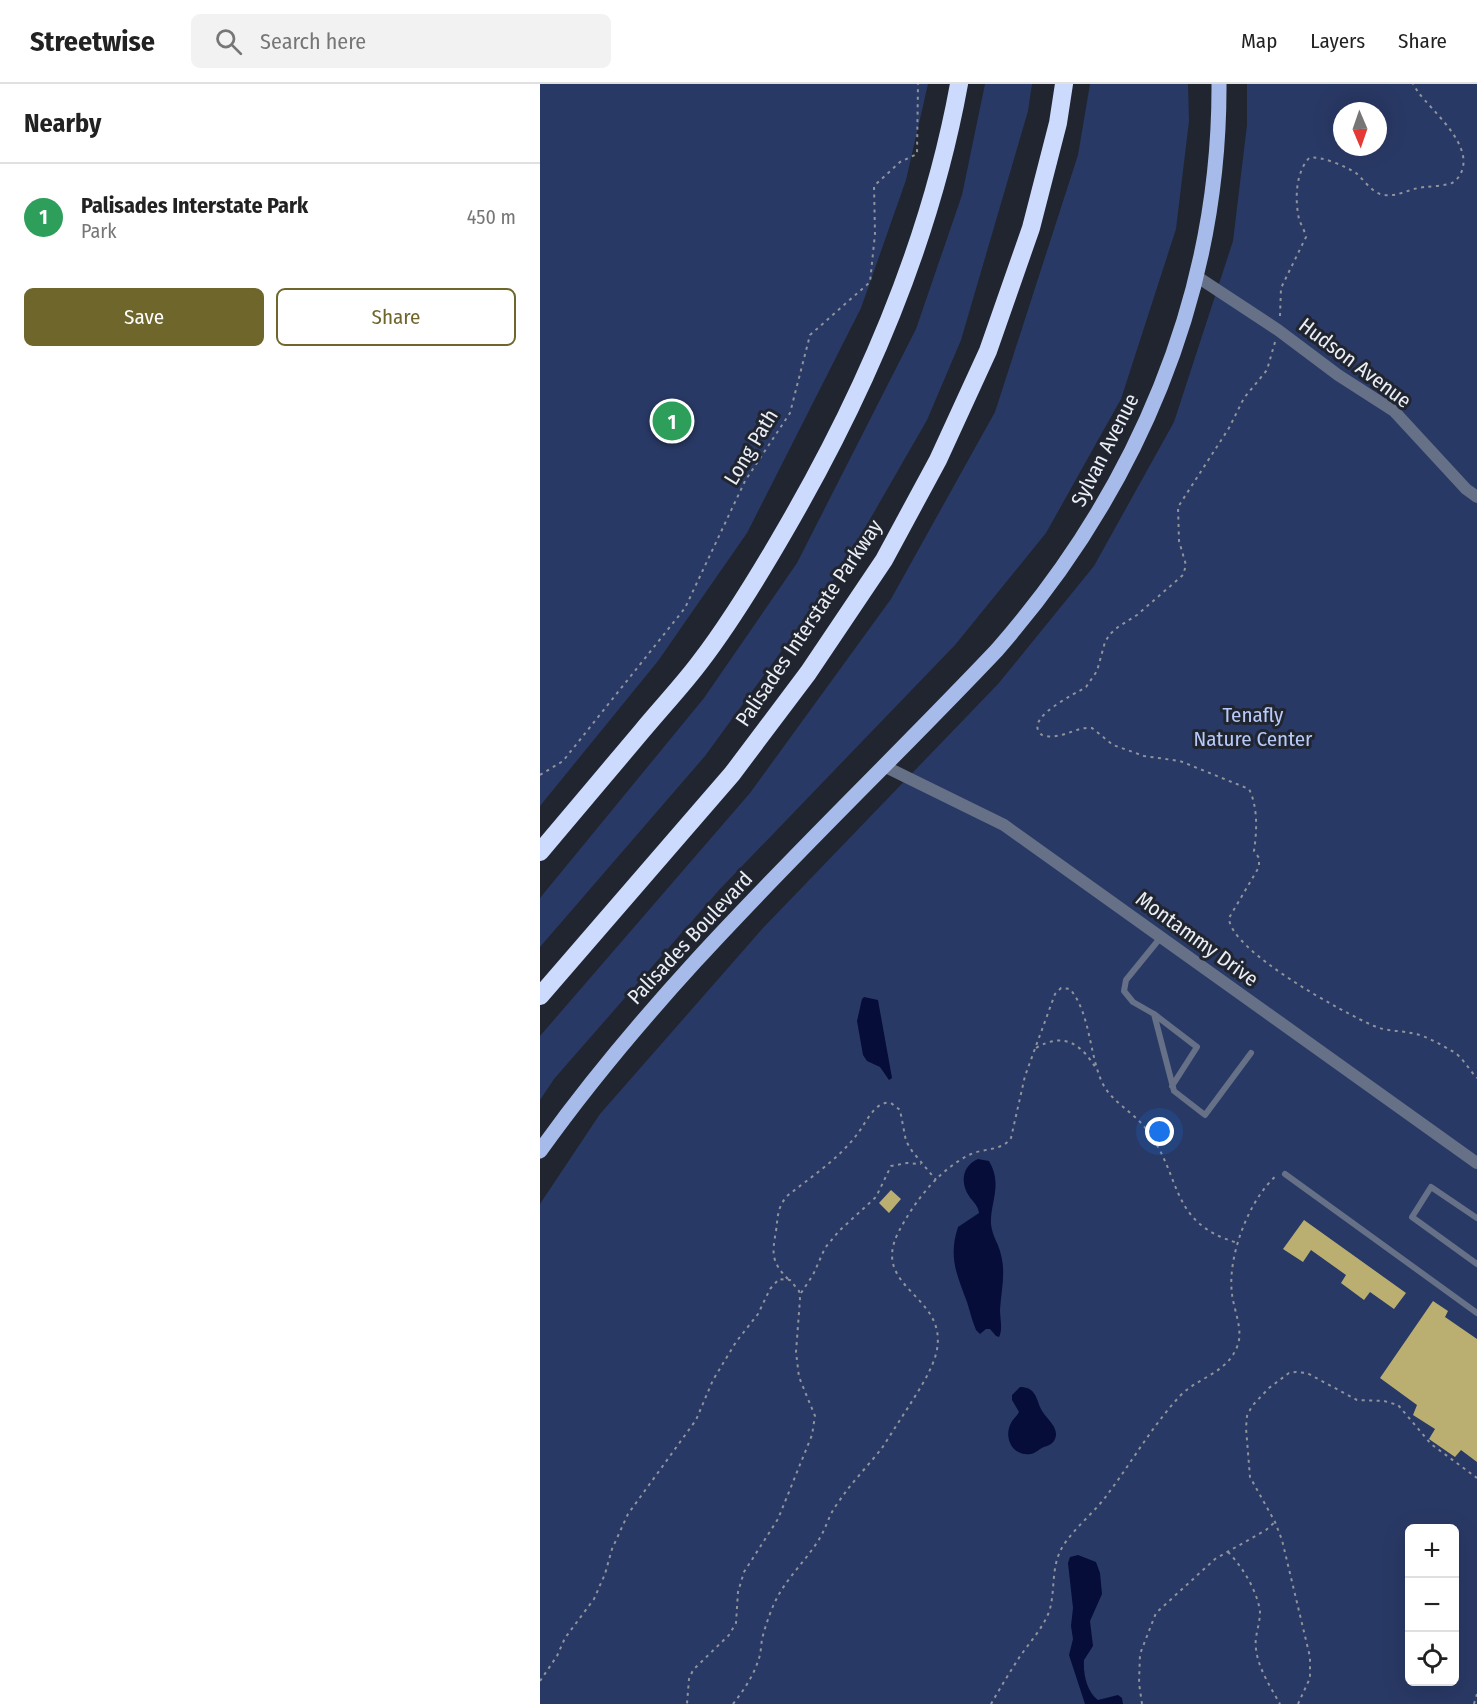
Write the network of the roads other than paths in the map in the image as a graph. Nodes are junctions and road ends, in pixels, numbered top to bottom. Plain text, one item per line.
1 (959, 84) edge
2 (1064, 84) edge
3 (1218, 84) edge
4 (1196, 276) junction
5 (1477, 497) edge
6 (884, 766) junction
7 (540, 852) edge
8 (1161, 937) junction
9 (540, 996) edge
10 (1154, 1014) junction
11 (1251, 1053) dead end
12 (1172, 1086) junction
13 (540, 1151) edge
14 (1477, 1163) edge
15 (1285, 1174) road end
16 (1477, 1218) edge
17 (1477, 1264) edge
18 (1477, 1313) edge

1 - 7 highway
2 - 9 highway, Palisades Interstate Parkway
3 - 4 main road, Sylvan Avenue
4 - 5 street, Hudson Avenue
4 - 6 main road, Sylvan Avenue
6 - 8 street, Montammy Drive
6 - 13 main road, Palisades Boulevard
8 - 10 lane
8 - 14 street, Montammy Drive
10 - 12 lane
10 - 12 lane
11 - 12 lane
15 - 18 lane
16 - 17 lane

